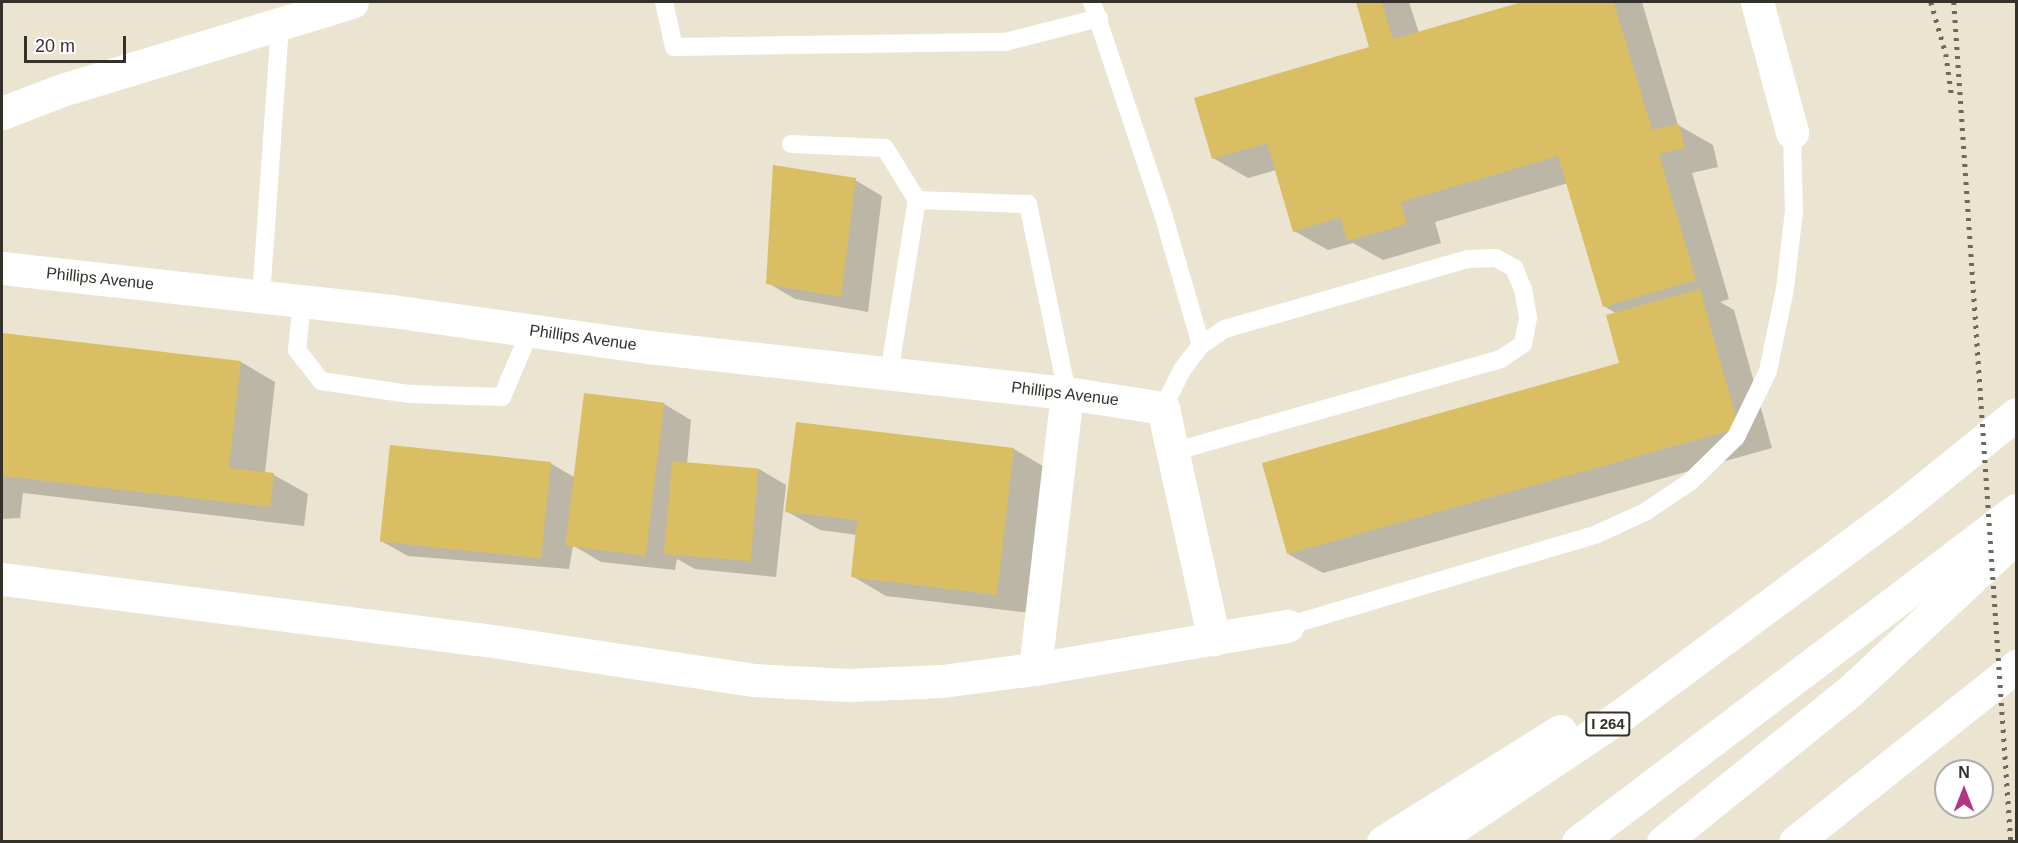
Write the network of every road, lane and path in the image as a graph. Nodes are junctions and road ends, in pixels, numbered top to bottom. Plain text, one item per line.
1 (352, 2) edge
2 (664, 2) edge
3 (1757, 2) edge
4 (1096, 10) edge
5 (280, 24) junction
6 (2, 113) edge
7 (1792, 132) joint
8 (791, 144) dead end
9 (918, 201) junction
10 (2, 268) edge
11 (261, 297) junction
12 (302, 301) junction
13 (530, 331) junction
14 (1201, 345) junction
15 (889, 374) junction
16 (1067, 393) junction
17 (1163, 408) junction
18 (2016, 414) edge
19 (1173, 452) junction
20 (2016, 510) edge
21 (2016, 537) edge
22 (2, 579) edge
23 (1779, 598) junction
24 (1287, 626) joint
25 (1214, 639) junction
26 (2016, 666) edge
27 (1035, 669) junction
28 (1383, 842) edge
29 (1432, 842) edge
30 (1578, 842) edge
31 (1663, 842) edge
32 (1795, 842) edge

1 - 5 main road
2 - 4 lane
3 - 7 main road
4 - 14 lane
5 - 6 main road
5 - 11 lane
7 - 24 lane
8 - 9 lane
9 - 15 lane
9 - 16 lane
10 - 11 main road, Phillips Avenue
11 - 12 main road, Phillips Avenue
12 - 13 main road, Phillips Avenue
12 - 13 lane
13 - 15 main road, Phillips Avenue
14 - 17 lane
14 - 19 lane
15 - 16 main road, Phillips Avenue
16 - 17 main road, Phillips Avenue
16 - 27 main road
17 - 19 main road
18 - 23 main road, I 264
19 - 25 main road
20 - 30 main road
21 - 31 main road
22 - 27 main road
23 - 28 main road
23 - 29 main road, I 264
24 - 25 main road
25 - 27 main road
26 - 32 main road

